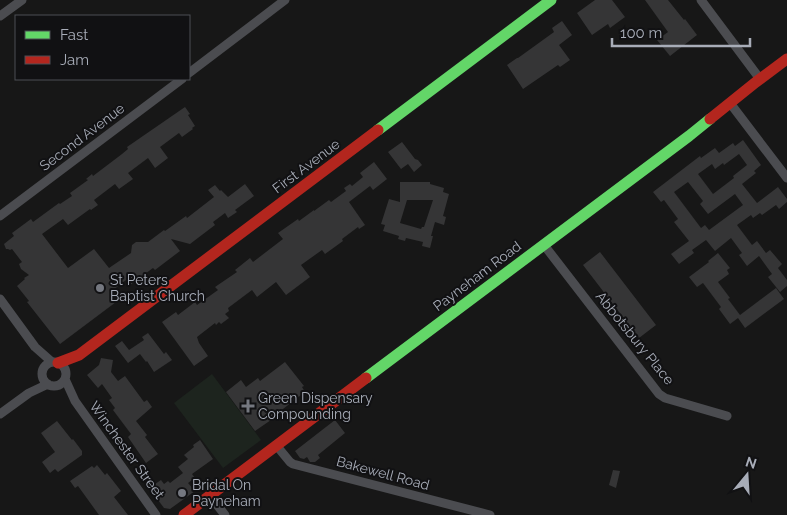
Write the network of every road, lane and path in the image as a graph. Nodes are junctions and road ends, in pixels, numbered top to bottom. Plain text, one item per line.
1 (22, 0) edge
2 (285, 0) edge
3 (551, 0) edge
4 (701, 0) edge
5 (0, 16) edge
6 (787, 59) edge
7 (190, 72) edge
8 (760, 79) junction
9 (181, 80) edge
10 (730, 103) junction
11 (787, 178) edge
12 (0, 216) edge
13 (544, 244) junction
14 (0, 299) edge
15 (36, 348) junction
16 (79, 355) junction
17 (55, 362) junction
18 (65, 376) junction
19 (47, 378) junction
20 (75, 401) junction
21 (0, 414) edge
22 (728, 416) dead end
23 (276, 445) junction
24 (210, 496) junction
25 (156, 515) edge
26 (184, 515) edge
27 (224, 515) edge
28 (490, 515) edge

1 - 5 street
2 - 7 street
3 - 16 main road, First Avenue
4 - 8 street
6 - 8 main road, Payneham Road
8 - 10 main road, Payneham Road
9 - 12 street, Second Avenue
10 - 11 street
10 - 13 main road, Payneham Road
13 - 22 street, Abbotsbury Place
13 - 23 main road, Payneham Road
14 - 15 street
15 - 17 street
15 - 19 street
16 - 17 main road, First Avenue
16 - 18 street, First Avenue
17 - 18 street
17 - 19 street
18 - 19 street
18 - 20 street, Winchester Street
19 - 20 street, Winchester Street
19 - 21 street
20 - 25 street, Winchester Street
23 - 24 main road, Payneham Road
23 - 28 street, Bakewell Road
24 - 26 main road, Payneham Road
24 - 27 street

